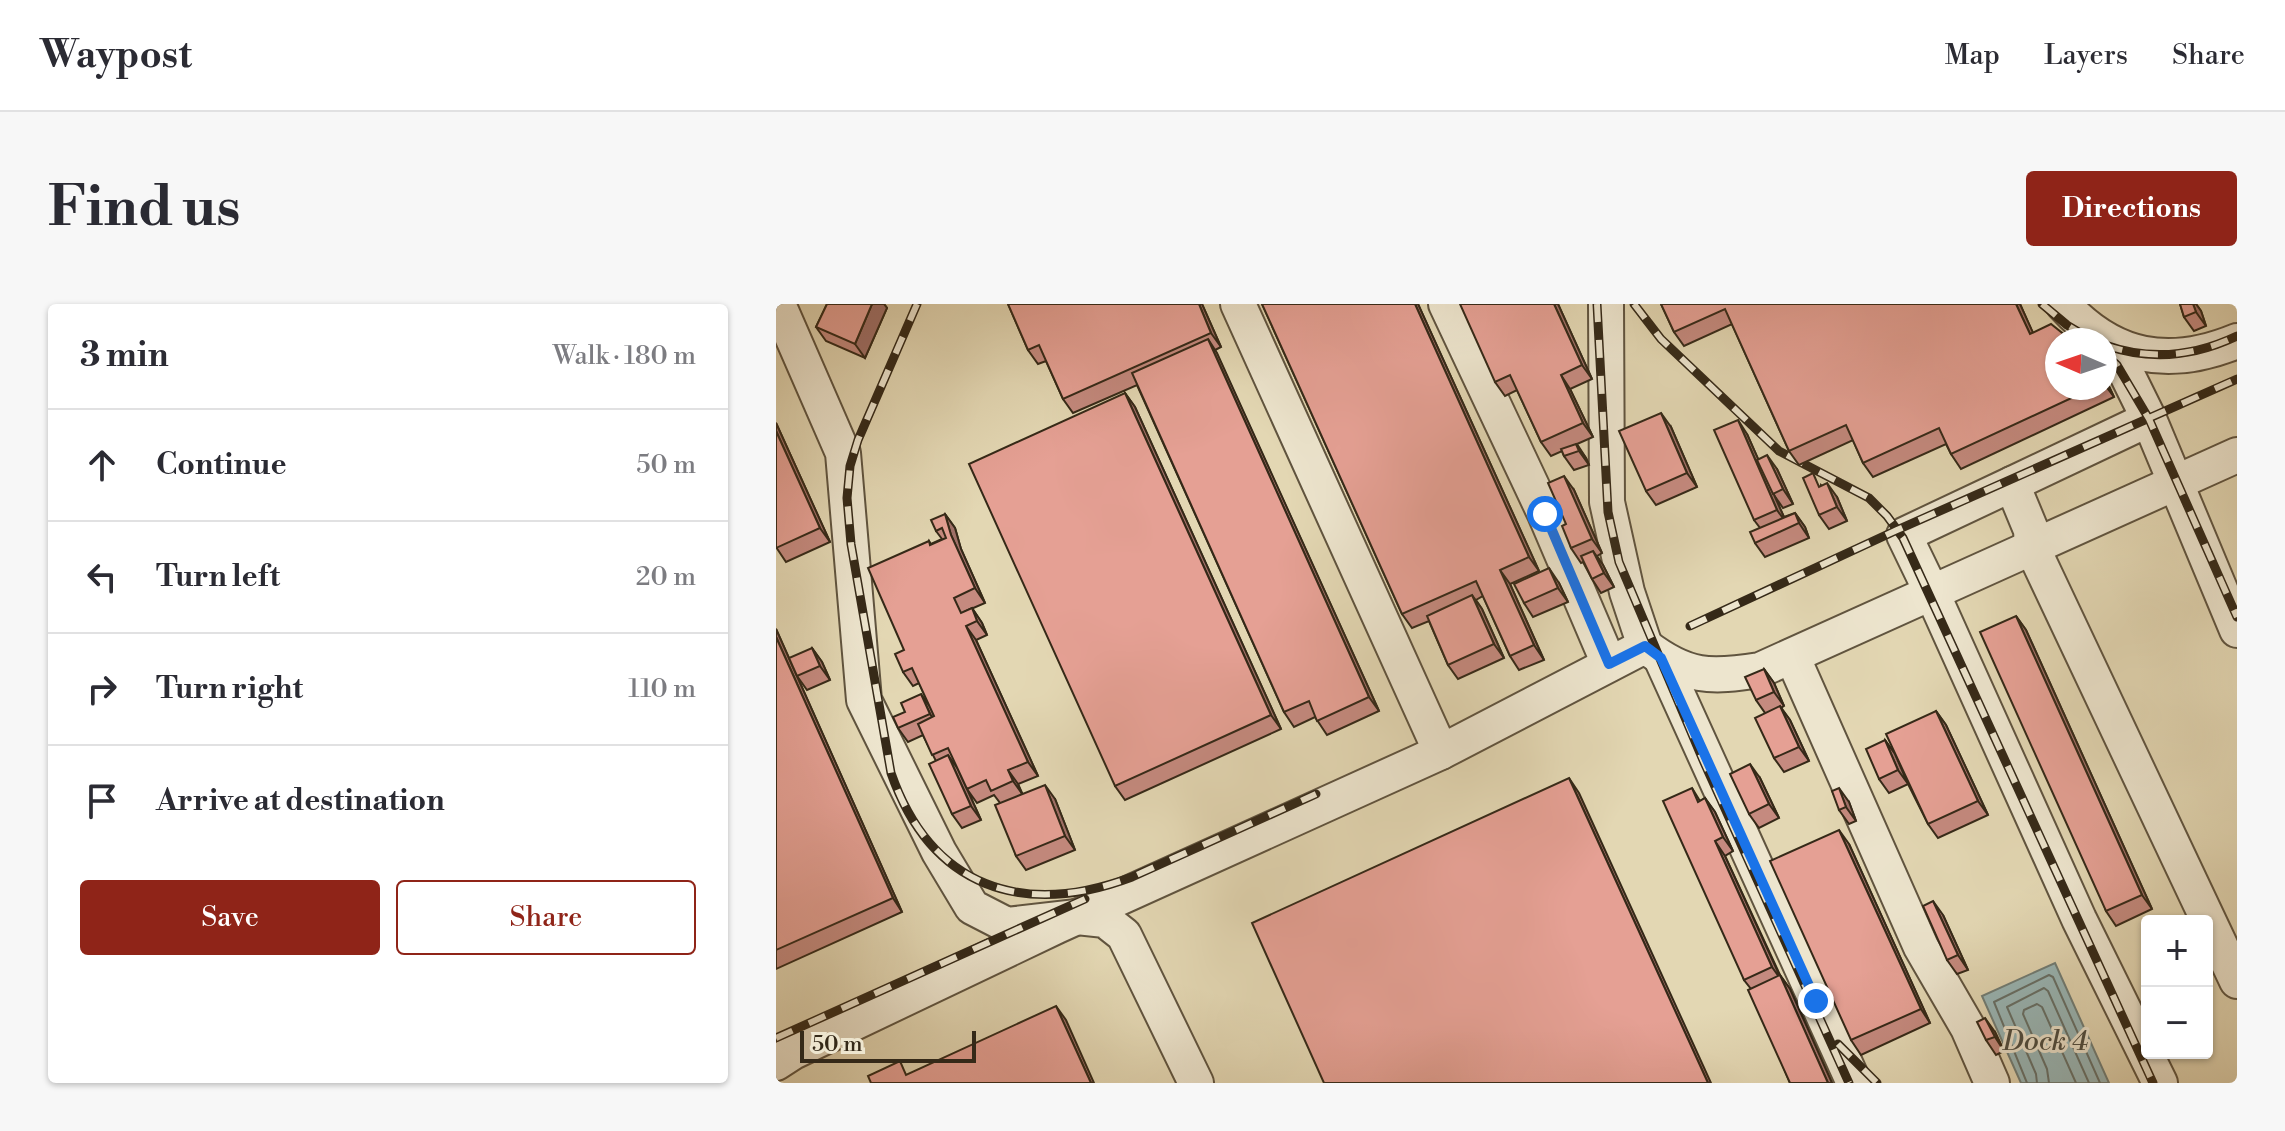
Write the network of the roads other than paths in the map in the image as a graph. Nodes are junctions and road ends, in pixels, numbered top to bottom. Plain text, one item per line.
1 (778, 304) edge
2 (1238, 304) edge
3 (1446, 304) edge
4 (1606, 304) edge
5 (2063, 304) edge
6 (2089, 328) edge
7 (2237, 341) edge
8 (2117, 345) edge
9 (2117, 354) edge
10 (2149, 419) junction
11 (2237, 455) edge
12 (2177, 482) junction
13 (2012, 484) junction
14 (2032, 547) junction
15 (1932, 593) junction
16 (2237, 630) edge
17 (1653, 652) junction
18 (1792, 656) junction
19 (1609, 664) junction
20 (1441, 752) junction
21 (1077, 917) junction
22 (2237, 981) edge
23 (776, 1066) edge
24 (783, 1083) edge
25 (1196, 1083) edge
26 (1854, 1083) edge
27 (1992, 1083) edge
28 (2160, 1083) edge

1 - 21 lane
2 - 20 lane
3 - 19 lane
4 - 17 lane
5 - 6 lane
7 - 8 lane
9 - 10 lane
10 - 12 lane
10 - 13 lane
11 - 12 lane
12 - 14 lane
12 - 16 lane
13 - 14 lane
13 - 15 lane
14 - 15 lane
14 - 22 lane
15 - 18 lane
15 - 28 lane
17 - 18 lane
17 - 19 lane
17 - 26 lane
18 - 27 lane
19 - 20 lane
20 - 21 lane
21 - 23 lane
21 - 25 lane
23 - 24 lane

